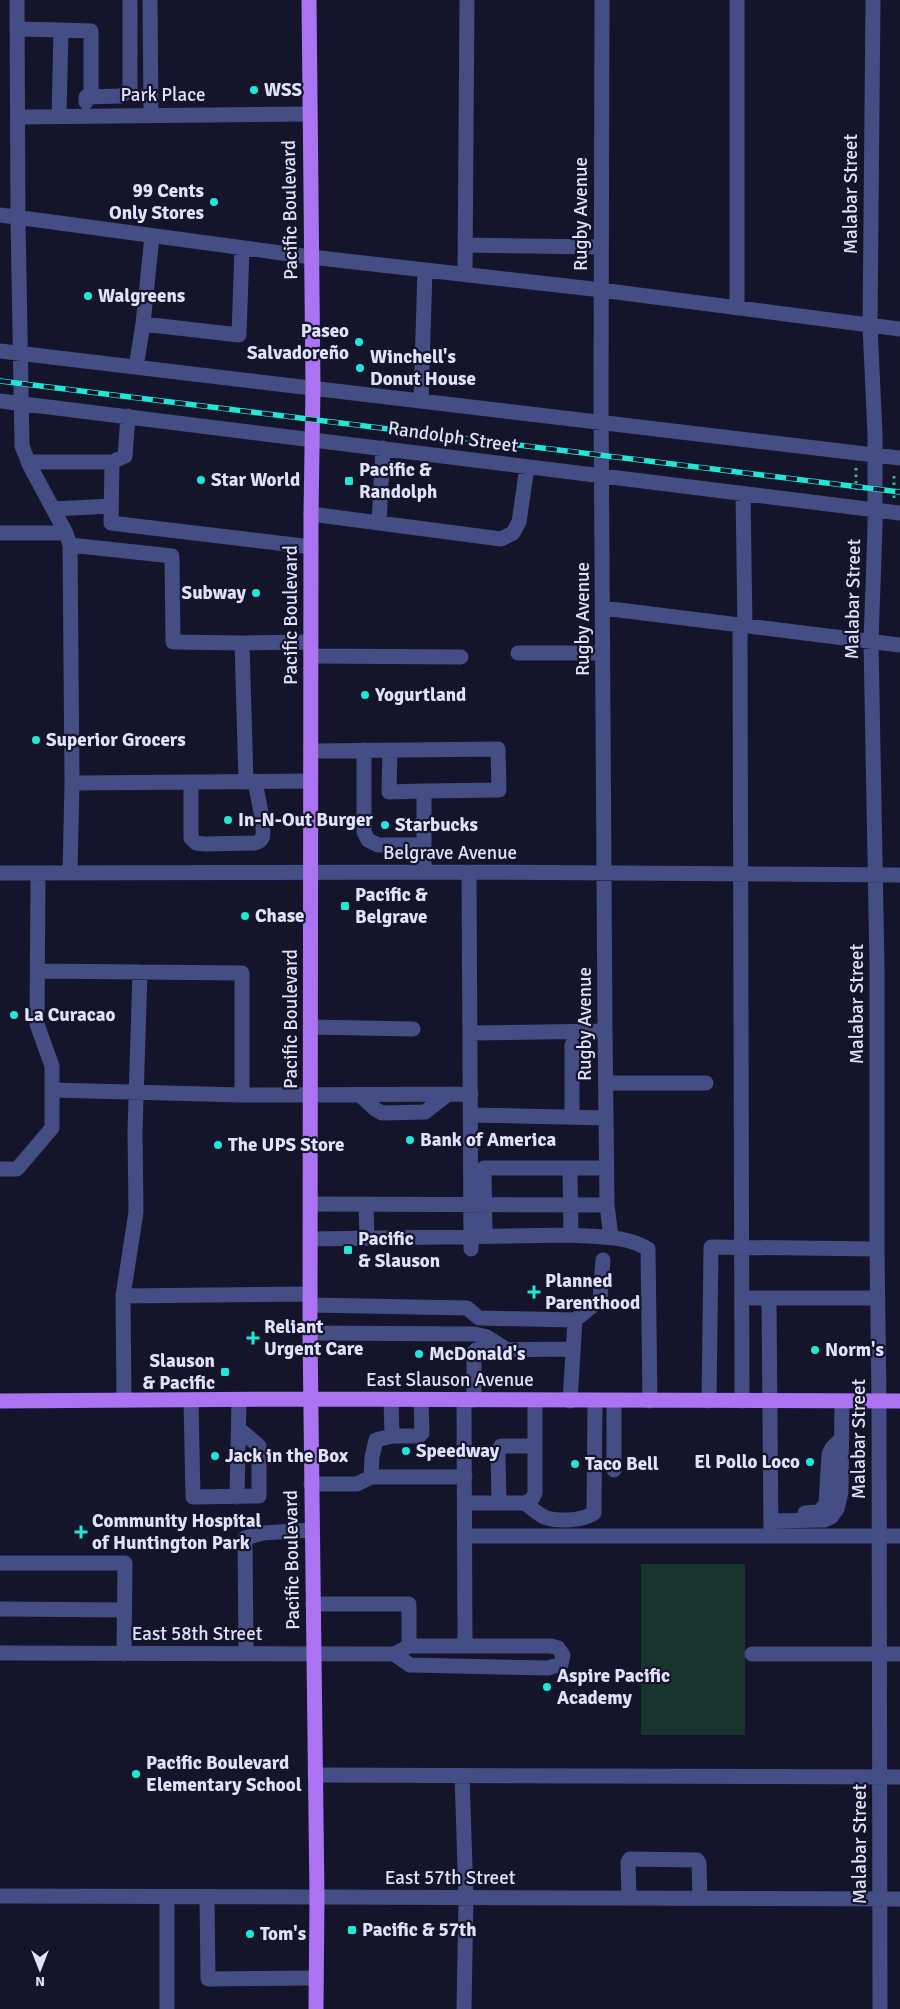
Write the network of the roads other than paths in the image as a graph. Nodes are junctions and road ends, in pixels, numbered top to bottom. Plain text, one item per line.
1 (17, 0) edge
2 (130, 0) edge
3 (150, 0) edge
4 (309, 0) edge
5 (467, 0) edge
6 (602, 0) edge
7 (737, 0) edge
8 (872, 0) edge
9 (17, 30) junction
10 (60, 30) junction
11 (59, 96) junction
12 (89, 97) junction
13 (309, 114) junction
14 (151, 115) junction
15 (59, 116) junction
16 (86, 116) junction
17 (18, 117) junction
18 (0, 215) edge
19 (18, 218) junction
20 (152, 236) junction
21 (465, 245) junction
22 (601, 246) junction
23 (242, 248) junction
24 (311, 257) junction
25 (425, 270) junction
26 (465, 274) junction
27 (601, 290) junction
28 (737, 308) junction
29 (143, 324) junction
30 (870, 326) junction
31 (900, 329) edge
32 (0, 351) edge
33 (20, 353) junction
34 (136, 367) junction
35 (312, 387) junction
36 (421, 400) junction
37 (0, 401) edge
38 (20, 403) junction
39 (128, 416) junction
40 (601, 422) junction
41 (312, 439) junction
42 (383, 448) junction
43 (874, 455) junction
44 (28, 462) junction
45 (112, 462) junction
46 (897, 464) edge
47 (527, 467) junction
48 (602, 476) junction
49 (742, 494) junction
50 (111, 506) junction
51 (53, 509) junction
52 (897, 509) edge
53 (874, 510) junction
54 (310, 514) junction
55 (379, 523) junction
56 (0, 533) edge
57 (68, 539) junction
58 (310, 547) junction
59 (603, 608) junction
60 (743, 626) junction
61 (871, 641) junction
62 (242, 643) junction
63 (900, 645) edge
64 (311, 649) junction
65 (518, 653) dead end
66 (603, 653) junction
67 (461, 657) dead end
68 (364, 750) junction
69 (390, 750) junction
70 (311, 751) junction
71 (311, 781) junction
72 (191, 782) junction
73 (250, 782) junction
74 (72, 784) junction
75 (424, 791) junction
76 (424, 845) junction
77 (311, 872) junction
78 (424, 872) junction
79 (469, 872) junction
80 (0, 873) edge
81 (38, 873) junction
82 (70, 873) junction
83 (605, 874) junction
84 (740, 875) junction
85 (876, 875) junction
86 (900, 875) edge
87 (38, 971) junction
88 (140, 972) junction
89 (311, 1027) junction
90 (413, 1029) dead end
91 (605, 1031) junction
92 (470, 1033) junction
93 (572, 1045) dead end
94 (606, 1083) junction
95 (706, 1083) dead end
96 (52, 1090) junction
97 (136, 1092) junction
98 (471, 1094) junction
99 (242, 1095) junction
100 (311, 1095) junction
101 (471, 1115) junction
102 (572, 1117) junction
103 (606, 1118) junction
104 (570, 1168) junction
105 (607, 1168) junction
106 (0, 1169) edge
107 (311, 1204) junction
108 (366, 1205) junction
109 (478, 1205) junction
110 (570, 1205) junction
111 (607, 1205) junction
112 (571, 1235) junction
113 (611, 1237) junction
114 (367, 1238) junction
115 (310, 1240) junction
116 (476, 1241) junction
117 (742, 1248) junction
118 (877, 1249) junction
119 (603, 1260) dead end
120 (123, 1296) junction
121 (742, 1298) junction
122 (878, 1298) junction
123 (769, 1299) junction
124 (310, 1300) junction
125 (575, 1320) junction
126 (310, 1333) junction
127 (506, 1349) junction
128 (573, 1349) junction
129 (311, 1399) junction
130 (124, 1400) junction
131 (191, 1400) junction
132 (238, 1400) junction
133 (391, 1400) junction
134 (469, 1400) junction
135 (534, 1400) junction
136 (595, 1400) junction
137 (614, 1400) junction
138 (0, 1401) edge
139 (421, 1401) junction
140 (570, 1401) junction
141 (650, 1401) junction
142 (710, 1401) junction
143 (742, 1401) junction
144 (771, 1401) junction
145 (842, 1401) junction
146 (879, 1401) junction
147 (900, 1401) edge
148 (238, 1429) junction
149 (392, 1436) junction
150 (535, 1446) junction
151 (614, 1470) dead end
152 (371, 1477) junction
153 (465, 1477) junction
154 (311, 1484) junction
155 (237, 1497) junction
156 (465, 1503) junction
157 (500, 1503) junction
158 (525, 1503) junction
159 (770, 1516) junction
160 (312, 1530) junction
161 (465, 1536) junction
162 (770, 1536) junction
163 (879, 1536) junction
164 (900, 1536) edge
165 (0, 1563) edge
166 (313, 1604) junction
167 (0, 1609) edge
168 (124, 1610) junction
169 (465, 1645) junction
170 (409, 1646) junction
171 (0, 1653) edge
172 (124, 1654) junction
173 (246, 1654) junction
174 (314, 1654) junction
175 (394, 1654) junction
176 (752, 1654) dead end
177 (879, 1654) junction
178 (900, 1654) edge
179 (315, 1775) junction
180 (462, 1776) junction
181 (880, 1777) junction
182 (900, 1777) edge
183 (0, 1896) edge
184 (167, 1897) junction
185 (207, 1897) junction
186 (317, 1897) junction
187 (466, 1898) junction
188 (629, 1898) junction
189 (700, 1898) junction
190 (880, 1899) junction
191 (900, 1899) edge
192 (316, 1978) junction
193 (166, 2009) edge
194 (316, 2009) edge
195 (464, 2009) edge
196 (880, 2009) edge

1 - 9 street
2 - 12 street
3 - 14 street
4 - 13 main road, Pacific Boulevard
5 - 21 street
6 - 22 street, Rugby Avenue
7 - 28 street
8 - 30 street, Malabar Street
9 - 10 street
9 - 17 street
10 - 11 street
10 - 12 street
11 - 12 street
11 - 15 street
12 - 16 street
13 - 14 street, Park Place
13 - 24 main road, Pacific Boulevard
14 - 16 street, Park Place
15 - 16 street, Park Place
15 - 17 street, Park Place
17 - 19 street
18 - 19 street
19 - 20 street
19 - 33 street
20 - 23 street
20 - 29 street
21 - 22 street
21 - 26 street
22 - 27 street, Rugby Avenue
23 - 24 street
23 - 29 street
24 - 25 street
24 - 35 main road, Pacific Boulevard
25 - 26 street
25 - 36 street
26 - 27 street
27 - 28 street
27 - 40 street, Rugby Avenue
28 - 30 street
29 - 34 street
30 - 31 street
30 - 43 street, Malabar Street
32 - 33 street, Randolph Street
33 - 34 street, Randolph Street
33 - 38 street
34 - 35 street, Randolph Street
35 - 36 street, Randolph Street
35 - 41 main road, Pacific Boulevard
36 - 40 street, Randolph Street
37 - 38 street, Randolph Street
38 - 39 street, Randolph Street
38 - 44 street
39 - 41 street, Randolph Street
39 - 45 street
40 - 43 street, Randolph Street
40 - 48 street, Rugby Avenue
41 - 42 street, Randolph Street
41 - 54 main road, Pacific Boulevard
42 - 47 street, Randolph Street
42 - 55 street
43 - 46 street, Randolph Street
43 - 53 street, Malabar Street
44 - 45 street
44 - 51 street
45 - 50 street
47 - 48 street, Randolph Street
47 - 55 street
48 - 49 street, Randolph Street
48 - 59 street, Rugby Avenue
49 - 53 street, Randolph Street
49 - 60 street
50 - 51 street
50 - 58 street
51 - 57 street
52 - 53 street, Randolph Street
53 - 61 street, Malabar Street
54 - 55 street
54 - 58 main road, Pacific Boulevard
56 - 57 street
57 - 62 street
57 - 74 street
58 - 64 main road, Pacific Boulevard
59 - 60 street
59 - 66 street, Rugby Avenue
60 - 61 street
60 - 84 street
61 - 63 street
61 - 85 street, Malabar Street
62 - 64 street
62 - 73 street
64 - 67 street
64 - 70 main road, Pacific Boulevard
65 - 66 street
66 - 83 street, Rugby Avenue
68 - 69 street
68 - 70 street
68 - 76 street
69 - 75 street
69 - 75 street
70 - 71 main road, Pacific Boulevard
71 - 73 street
71 - 77 main road, Pacific Boulevard
72 - 73 street
72 - 73 street
72 - 74 street
74 - 82 street
75 - 76 street
76 - 78 street
77 - 78 street, Belgrave Avenue
77 - 82 street, Belgrave Avenue
77 - 89 main road, Pacific Boulevard
78 - 79 street, Belgrave Avenue
79 - 83 street, Belgrave Avenue
79 - 92 street
80 - 81 street, Belgrave Avenue
81 - 82 street, Belgrave Avenue
81 - 87 street
83 - 84 street, Belgrave Avenue
83 - 91 street, Rugby Avenue
84 - 85 street, Belgrave Avenue
84 - 117 street
85 - 86 street, Belgrave Avenue
85 - 118 street, Malabar Street
87 - 88 street
87 - 96 street
88 - 97 street
88 - 99 street
89 - 90 street
89 - 100 main road, Pacific Boulevard
91 - 92 street
91 - 94 street, Rugby Avenue
92 - 98 street
93 - 102 street
94 - 95 street
94 - 103 street, Rugby Avenue
96 - 97 street
96 - 106 street
97 - 99 street
97 - 120 street
98 - 100 street
98 - 101 street
99 - 100 street
100 - 107 main road, Pacific Boulevard
101 - 102 street
101 - 109 street
102 - 103 street
103 - 105 street, Rugby Avenue
104 - 105 street
104 - 109 street
104 - 110 street
105 - 111 street, Rugby Avenue
107 - 108 street
107 - 115 main road, Pacific Boulevard
108 - 109 street
108 - 114 street
109 - 110 street
109 - 116 street
110 - 111 street
110 - 112 street
111 - 113 street, Rugby Avenue
112 - 113 street
112 - 116 street
113 - 141 street
114 - 115 street
114 - 116 street
115 - 124 main road, Pacific Boulevard
117 - 118 street
117 - 121 street
117 - 142 street
118 - 122 street, Malabar Street
119 - 125 street
120 - 124 street
120 - 130 street
121 - 123 street
121 - 143 street
122 - 123 street
122 - 146 street, Malabar Street
123 - 144 street
124 - 125 street
124 - 126 main road, Pacific Boulevard
125 - 128 street
126 - 127 street
126 - 129 main road, Pacific Boulevard
127 - 128 street
127 - 134 street
128 - 140 street
129 - 132 main road, East Slauson Avenue
129 - 133 main road, East Slauson Avenue
129 - 154 main road, Pacific Boulevard
130 - 131 main road, East Slauson Avenue
130 - 138 main road, East Slauson Avenue
131 - 132 main road, East Slauson Avenue
131 - 155 street
132 - 148 street
133 - 139 main road, East Slauson Avenue
133 - 149 street
134 - 135 main road, East Slauson Avenue
134 - 139 main road, East Slauson Avenue
134 - 153 street
135 - 140 main road, East Slauson Avenue
135 - 150 street
136 - 137 main road, East Slauson Avenue
136 - 140 main road, East Slauson Avenue
136 - 158 street
137 - 141 main road, East Slauson Avenue
137 - 151 street
139 - 149 street
141 - 142 main road, East Slauson Avenue
142 - 143 main road, East Slauson Avenue
143 - 144 main road, East Slauson Avenue
144 - 145 main road, East Slauson Avenue
144 - 159 street
145 - 146 main road, East Slauson Avenue
145 - 159 street
146 - 147 main road, East Slauson Avenue
146 - 163 street, Malabar Street
148 - 155 street
148 - 155 street
149 - 152 street
150 - 157 street
150 - 158 street
152 - 153 street
152 - 154 street
153 - 156 street
154 - 160 main road, Pacific Boulevard
156 - 157 street
156 - 161 street
157 - 158 street
159 - 162 street
160 - 166 main road, Pacific Boulevard
160 - 173 street
161 - 162 street
161 - 169 street
162 - 163 street
163 - 164 street
163 - 177 street, Malabar Street
165 - 168 street
166 - 170 street
166 - 174 main road, Pacific Boulevard
167 - 168 street
168 - 172 street
169 - 170 street, East 58th Street
169 - 175 street, East 58th Street
170 - 175 street, East 58th Street
171 - 172 street, East 58th Street
172 - 173 street, East 58th Street
173 - 174 street, East 58th Street
174 - 175 street, East 58th Street
174 - 179 main road, Pacific Boulevard
176 - 177 street
177 - 178 street
177 - 181 street, Malabar Street
179 - 180 street
179 - 186 main road, Pacific Boulevard
180 - 181 street
180 - 187 street
181 - 182 street
181 - 190 street, Malabar Street
183 - 184 street, East 57th Street
184 - 185 street, East 57th Street
184 - 193 street
185 - 186 street, East 57th Street
185 - 192 street
186 - 187 street, East 57th Street
186 - 192 main road, Pacific Boulevard
187 - 188 street, East 57th Street
187 - 195 street
188 - 189 street, East 57th Street
188 - 189 street
189 - 190 street, East 57th Street
190 - 191 street, East 57th Street
190 - 196 street, Malabar Street
192 - 194 main road, Pacific Boulevard

